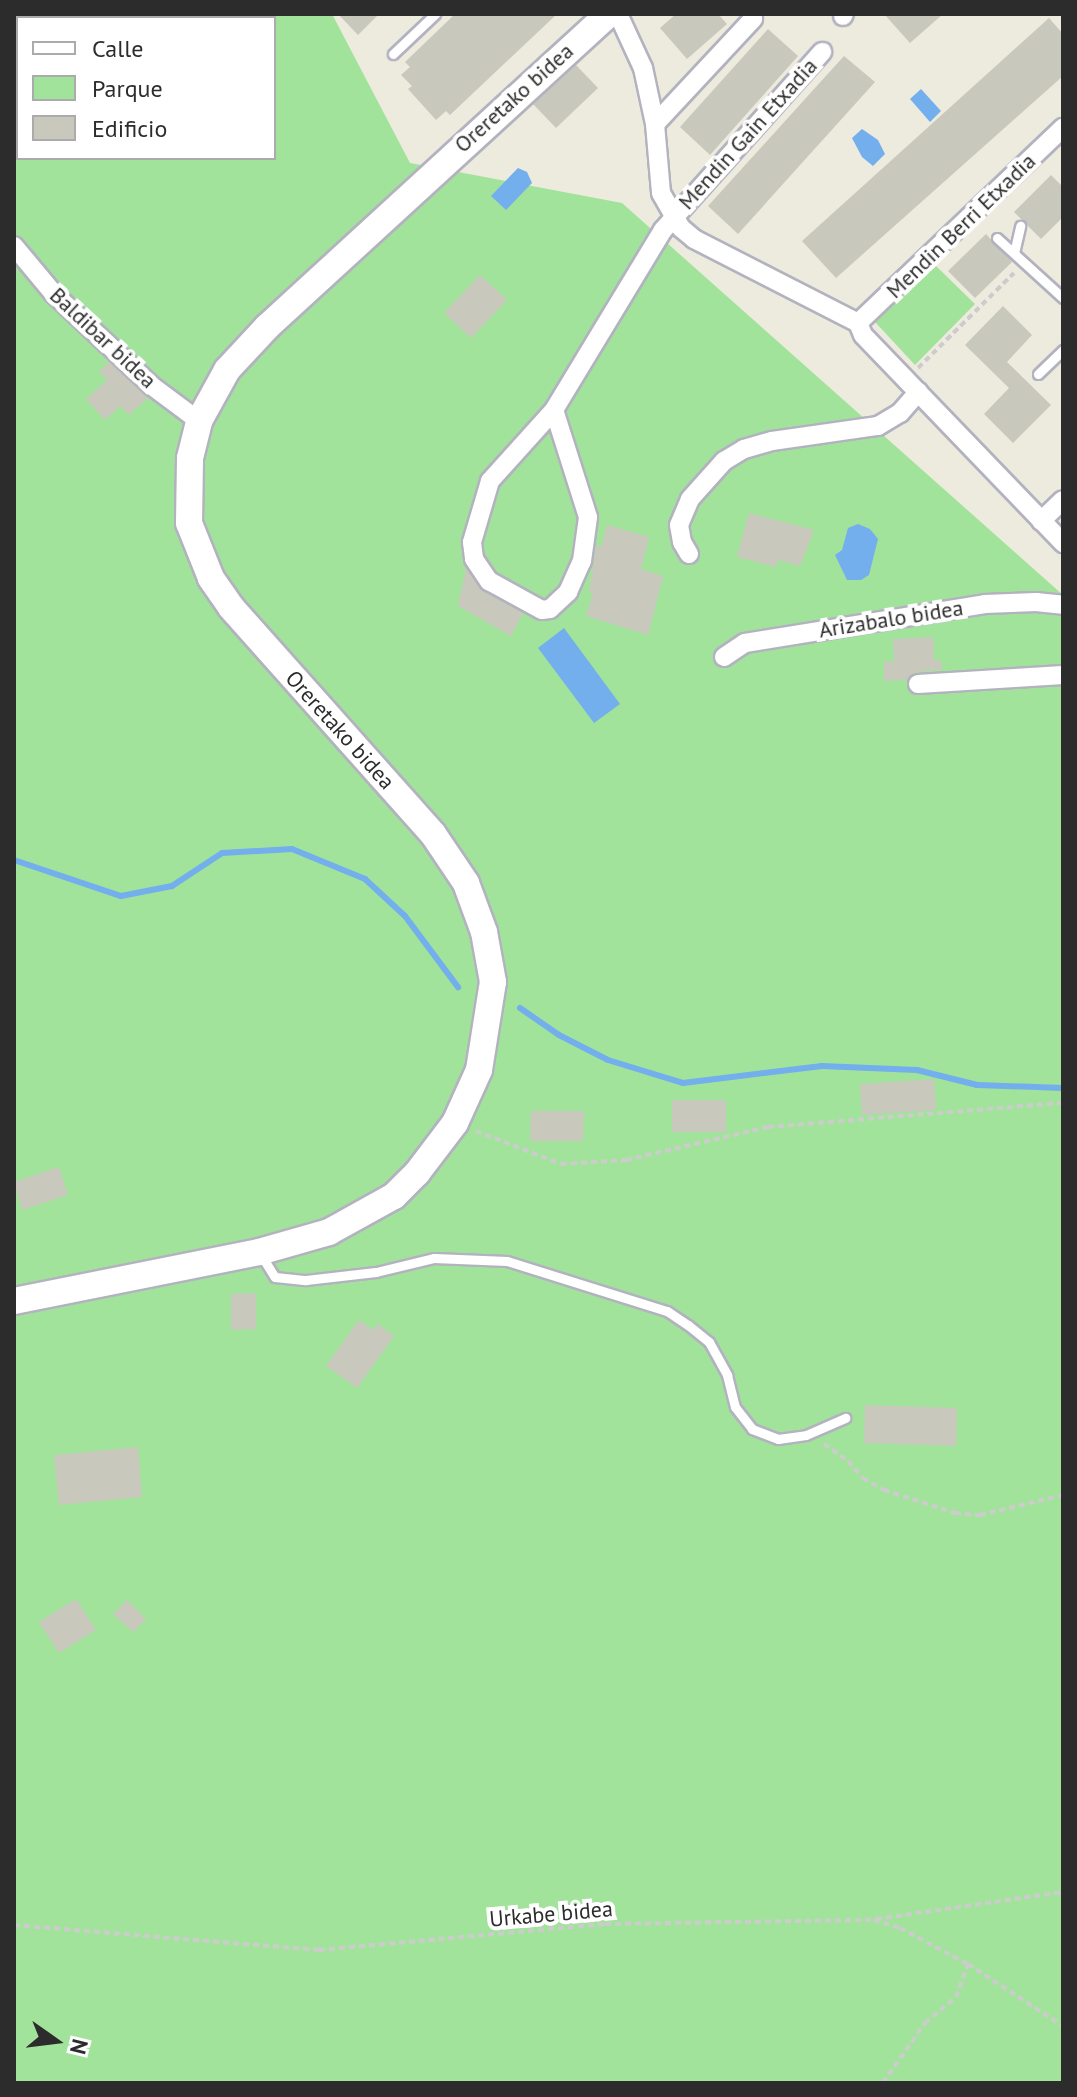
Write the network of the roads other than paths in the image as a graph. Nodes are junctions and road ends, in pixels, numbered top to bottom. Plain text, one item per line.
1 (435, 14) edge
2 (608, 14) edge
3 (618, 14) edge
4 (753, 19) dead end
5 (822, 52) dead end
6 (393, 54) dead end
7 (655, 124) junction
8 (1063, 128) edge
9 (673, 217) junction
10 (1020, 226) dead end
11 (997, 238) dead end
12 (14, 246) edge
13 (1014, 253) junction
14 (1061, 293) edge
15 (858, 323) junction
16 (1063, 350) edge
17 (1038, 374) dead end
18 (912, 386) junction
19 (554, 410) junction
20 (199, 421) junction
21 (1063, 500) edge
22 (1041, 521) junction
23 (1063, 543) edge
24 (689, 554) dead end
25 (1063, 605) edge
26 (724, 657) dead end
27 (1063, 675) edge
28 (918, 684) dead end
29 (259, 1252) junction
30 (14, 1301) edge
31 (845, 1418) dead end

1 - 6 lane
2 - 20 main road, Oreretako bidea
3 - 7 street
4 - 7 street
5 - 9 street, Mendin Gain Etxadia
7 - 9 street
8 - 15 street, Mendin Berri Etxadia
9 - 15 street
9 - 19 street
10 - 13 lane
11 - 13 lane
12 - 20 street, Baldibar bidea
13 - 14 lane
15 - 18 street
16 - 17 lane
18 - 22 street
18 - 24 street
19 - 19 street
20 - 29 main road, Oreretako bidea
21 - 22 street
22 - 23 street
25 - 26 street, Arizabalo bidea
27 - 28 street
29 - 30 main road, Oreretako bidea
29 - 31 lane

